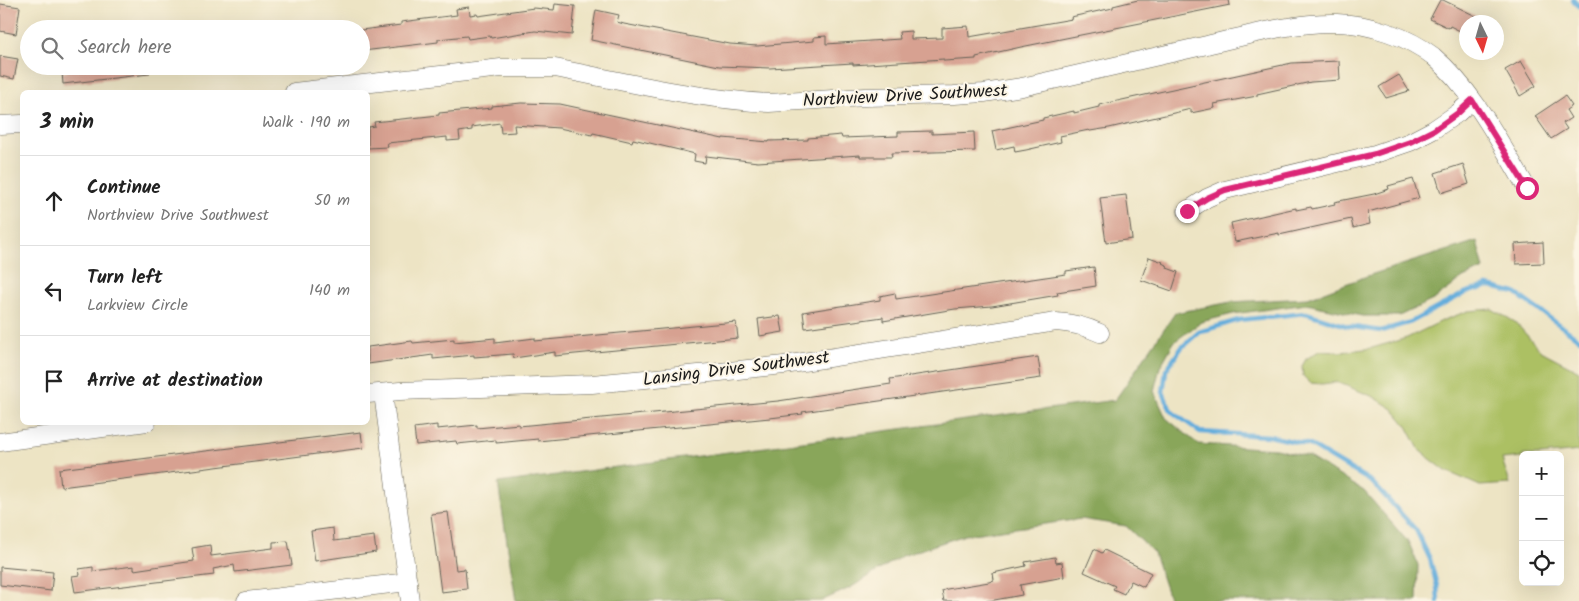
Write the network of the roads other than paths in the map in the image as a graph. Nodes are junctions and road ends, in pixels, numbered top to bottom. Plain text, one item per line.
1 (311, 90) edge
2 (1472, 100) junction
3 (20, 124) edge
4 (0, 125) edge
5 (1527, 188) dead end
6 (1187, 211) dead end
7 (1100, 333) dead end
8 (375, 394) edge
9 (125, 425) edge
10 (0, 442) edge
11 (408, 582) junction
12 (246, 601) edge
13 (410, 601) edge

1 - 2 street, Northview Drive Southwest
2 - 5 street, Northview Drive Southwest
2 - 6 street
3 - 4 street
7 - 8 street, Lansing Drive Southwest
8 - 11 street
9 - 10 street
11 - 12 street
11 - 13 street

